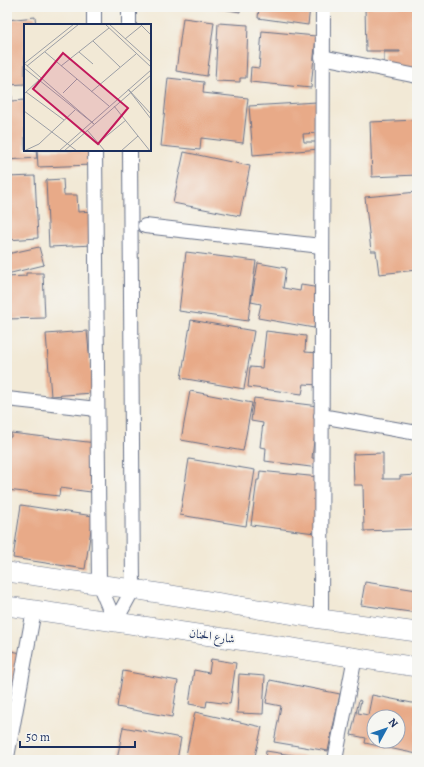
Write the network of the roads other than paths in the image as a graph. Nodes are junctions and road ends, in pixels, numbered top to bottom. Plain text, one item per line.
1 (94, 7) edge
2 (128, 7) edge
3 (323, 7) edge
4 (94, 24) edge
5 (129, 24) edge
6 (322, 57) junction
7 (417, 76) edge
8 (95, 151) edge
9 (130, 151) edge
10 (145, 226) dead end
11 (322, 246) junction
12 (7, 399) edge
13 (97, 410) junction
14 (321, 416) junction
15 (417, 433) edge
16 (7, 572) edge
17 (99, 584) junction
18 (133, 589) junction
19 (7, 606) edge
20 (34, 610) junction
21 (321, 619) junction
22 (115, 622) junction
23 (417, 632) edge
24 (355, 658) junction
25 (417, 667) edge
26 (7, 757) edge
27 (335, 760) edge

1 - 4 street
2 - 5 street
3 - 6 street
6 - 7 street
6 - 11 street
8 - 13 street
9 - 18 street
10 - 11 street
11 - 14 street
12 - 13 street
13 - 17 street
14 - 15 street
14 - 21 street
16 - 17 street
17 - 18 street
17 - 22 street
18 - 21 street
18 - 22 street
19 - 20 street, شارع الحنان
20 - 22 street, شارع الحنان
20 - 26 street
21 - 23 street
22 - 24 street, شارع الحنان
24 - 25 street, شارع الحنان
24 - 27 street

